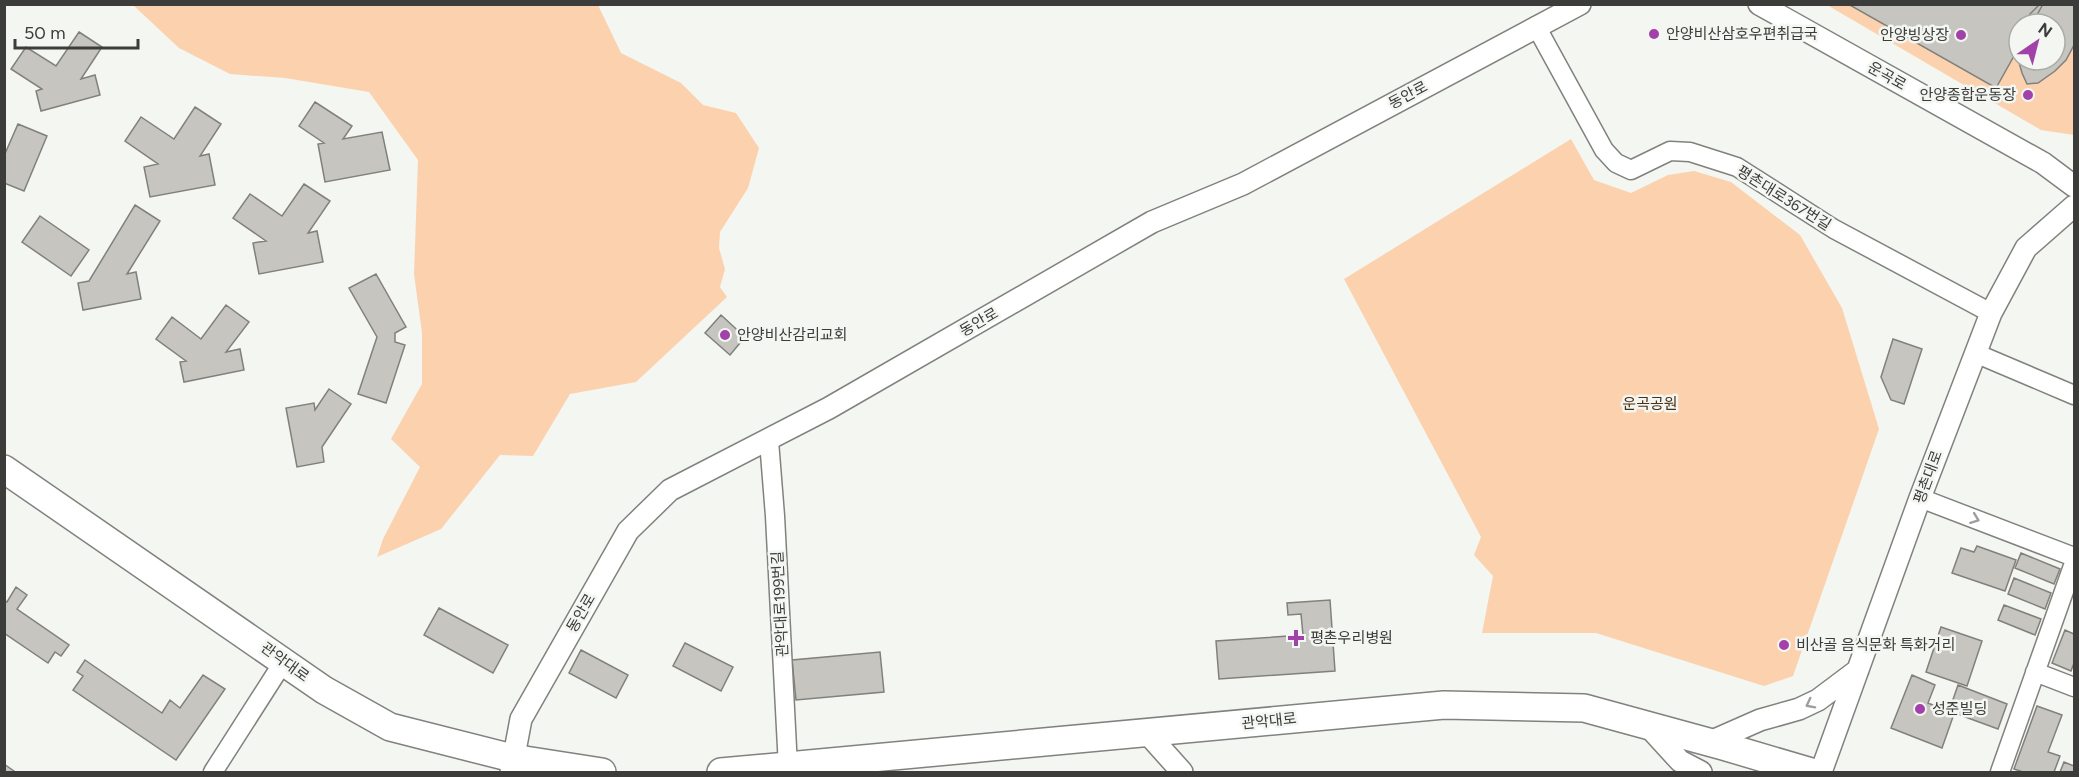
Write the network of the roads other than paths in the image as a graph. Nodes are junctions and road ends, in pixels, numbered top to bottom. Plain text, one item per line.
1 (1580, 4) edge
2 (1759, 4) edge
3 (1536, 26) junction
4 (2074, 186) edge
5 (2074, 206) edge
6 (1991, 313) junction
7 (1975, 353) junction
8 (2074, 395) edge
9 (769, 441) junction
10 (4, 469) edge
11 (1920, 498) junction
12 (2074, 557) edge
13 (2074, 563) edge
14 (284, 662) junction
15 (1858, 670) junction
16 (2035, 672) junction
17 (2074, 687) edge
18 (1647, 725) junction
19 (1148, 734) junction
20 (1710, 742) junction
21 (511, 765) edge
22 (788, 767) junction
23 (213, 772) edge
24 (602, 772) edge
25 (721, 772) edge
26 (1182, 772) edge
27 (1701, 772) edge
28 (1810, 772) edge
29 (1821, 772) edge
30 (2000, 772) edge

1 - 3 street, 동안로
2 - 4 street, 운곡로
3 - 6 street, 평촌대로367번길
3 - 9 street, 동안로
5 - 6 street, 평촌대로
6 - 7 street, 평촌대로
7 - 8 street
7 - 11 street, 평촌대로
9 - 21 street, 동안로
9 - 22 street, 관악대로199번길
10 - 14 main road, 관악대로
11 -> 12 street
11 - 15 street, 평촌대로
13 - 16 street
14 - 21 main road, 관악대로
14 - 23 street
15 -> 20 street
15 - 29 street, 평촌대로
16 - 17 street
16 - 30 street
18 - 19 main road, 관악대로
18 - 20 main road, 관악대로
18 - 27 street
19 - 22 main road, 관악대로
19 - 26 street
20 - 28 main road, 관악대로
21 - 24 main road, 관악대로
22 - 25 main road, 관악대로

